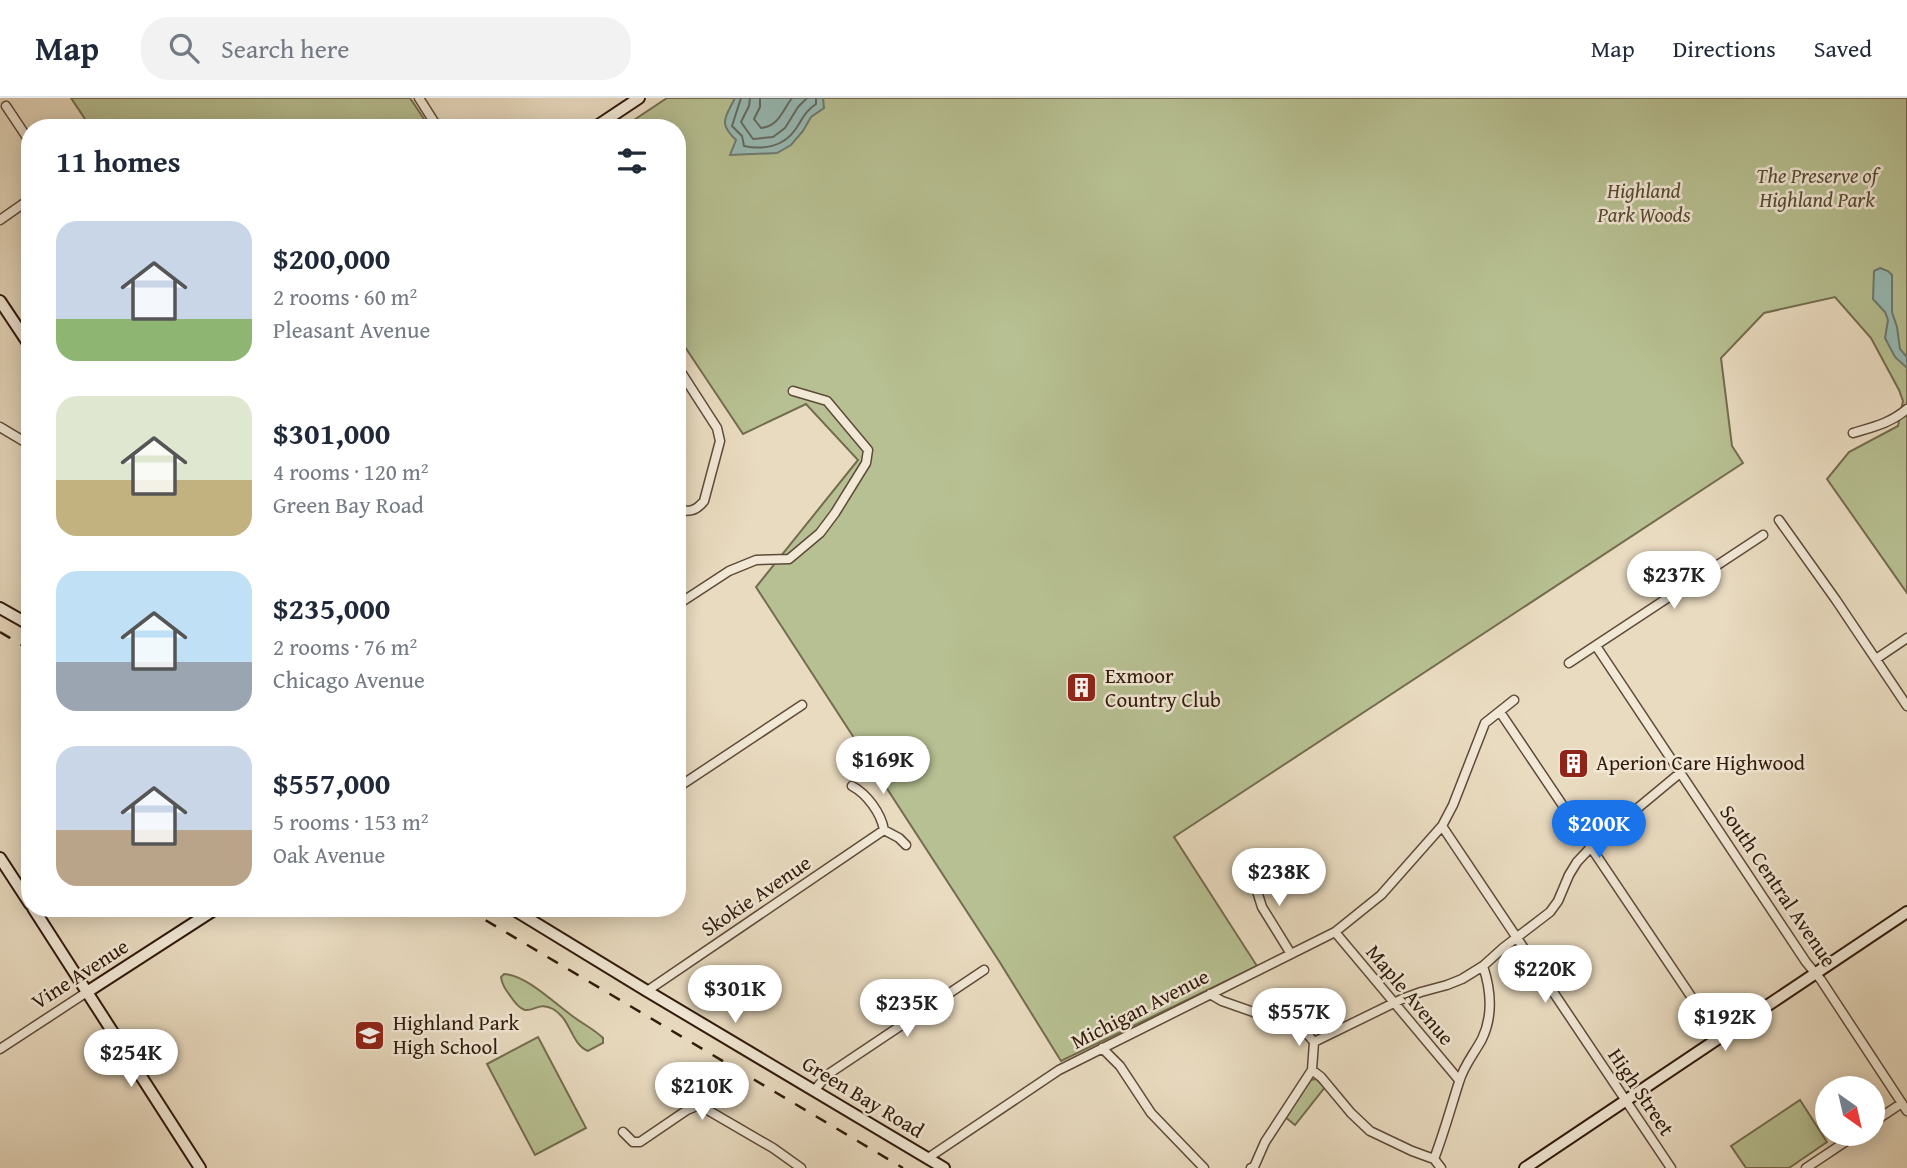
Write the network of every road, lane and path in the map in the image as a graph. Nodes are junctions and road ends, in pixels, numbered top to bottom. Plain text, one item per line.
1 (419, 98) edge
2 (639, 98) edge
3 (6, 106) dead end
4 (432, 119) edge
5 (608, 119) edge
6 (21, 128) edge
7 (21, 205) edge
8 (0, 220) edge
9 (0, 301) edge
10 (21, 332) edge
11 (686, 380) edge
12 (793, 391) dead end
13 (1907, 409) edge
14 (0, 427) edge
15 (1853, 433) dead end
16 (21, 440) edge
17 (686, 512) edge
18 (1779, 520) dead end
19 (1763, 535) dead end
20 (686, 599) edge
21 (0, 607) edge
22 (21, 620) edge
23 (1907, 638) edge
24 (1596, 646) junction
25 (1875, 659) junction
26 (1569, 663) dead end
27 (1514, 701) dead end
28 (802, 705) dead end
29 (1907, 706) edge
30 (1500, 712) junction
31 (1680, 774) junction
32 (686, 782) edge
33 (852, 786) dead end
34 (1442, 826) junction
35 (884, 830) junction
36 (906, 845) dead end
37 (1592, 846) junction
38 (0, 858) edge
39 (1251, 869) dead end
40 (21, 891) edge
41 (1907, 912) edge
42 (38, 917) edge
43 (203, 917) edge
44 (526, 917) edge
45 (1335, 932) junction
46 (1517, 937) junction
47 (1291, 954) junction
48 (1483, 966) junction
49 (984, 970) dead end
50 (1816, 973) junction
51 (646, 991) junction
52 (87, 992) junction
53 (1210, 995) junction
54 (1394, 1003) junction
55 (1719, 1038) junction
56 (1314, 1042) junction
57 (1102, 1048) junction
58 (0, 1049) edge
59 (1312, 1070) junction
60 (1459, 1080) junction
61 (814, 1091) junction
62 (1626, 1101) junction
63 (1905, 1107) edge
64 (1885, 1117) edge
65 (624, 1132) dead end
66 (1839, 1146) edge
67 (928, 1158) junction
68 (1434, 1159) junction
69 (200, 1168) edge
70 (801, 1168) edge
71 (944, 1168) edge
72 (1204, 1168) edge
73 (1254, 1168) edge
74 (1441, 1168) edge
75 (1525, 1168) edge
76 (1671, 1168) edge
77 (1806, 1168) edge

1 - 4 street
2 - 5 main road
3 - 6 street
7 - 8 street
9 - 10 main road
11 - 17 street
12 - 20 street
13 - 15 street
14 - 16 street
18 - 25 street
19 - 24 street
21 - 22 main road
23 - 25 street
24 - 26 street
24 - 31 street, South Central Avenue
25 - 29 street
27 - 30 street, Michigan Avenue
28 - 32 street
30 - 34 street, Michigan Avenue
30 - 37 street
31 - 37 street
31 - 50 street, South Central Avenue
33 - 35 street
34 - 45 street, Michigan Avenue
34 - 46 street, High Street
35 - 36 street
35 - 51 street, Skokie Avenue
37 - 46 street
37 - 55 street
38 - 40 main road
39 - 47 street
41 - 50 main road
42 - 52 main road
43 - 52 main road, Vine Avenue
44 - 51 main road, Green Bay Road
45 - 47 street, Michigan Avenue
45 - 54 street, Maple Avenue
46 - 48 street
46 - 62 street, High Street
47 - 53 street, Michigan Avenue
48 - 54 street
48 - 60 street
49 - 61 street
50 - 55 main road
50 - 63 street, South Central Avenue
51 - 61 main road, Green Bay Road
52 - 58 street, Vine Avenue
52 - 69 main road
53 - 56 street
53 - 57 street, Michigan Avenue
54 - 56 street
54 - 60 street, Maple Avenue
55 - 62 main road
56 - 59 street
57 - 67 street, Michigan Avenue
57 - 72 street
59 - 68 street
59 - 73 street
60 - 68 street
61 - 67 main road, Green Bay Road
62 - 75 main road
62 - 76 street, High Street
63 - 64 street
65 - 70 street
66 - 77 street
67 - 71 main road, Green Bay Road
68 - 74 street

